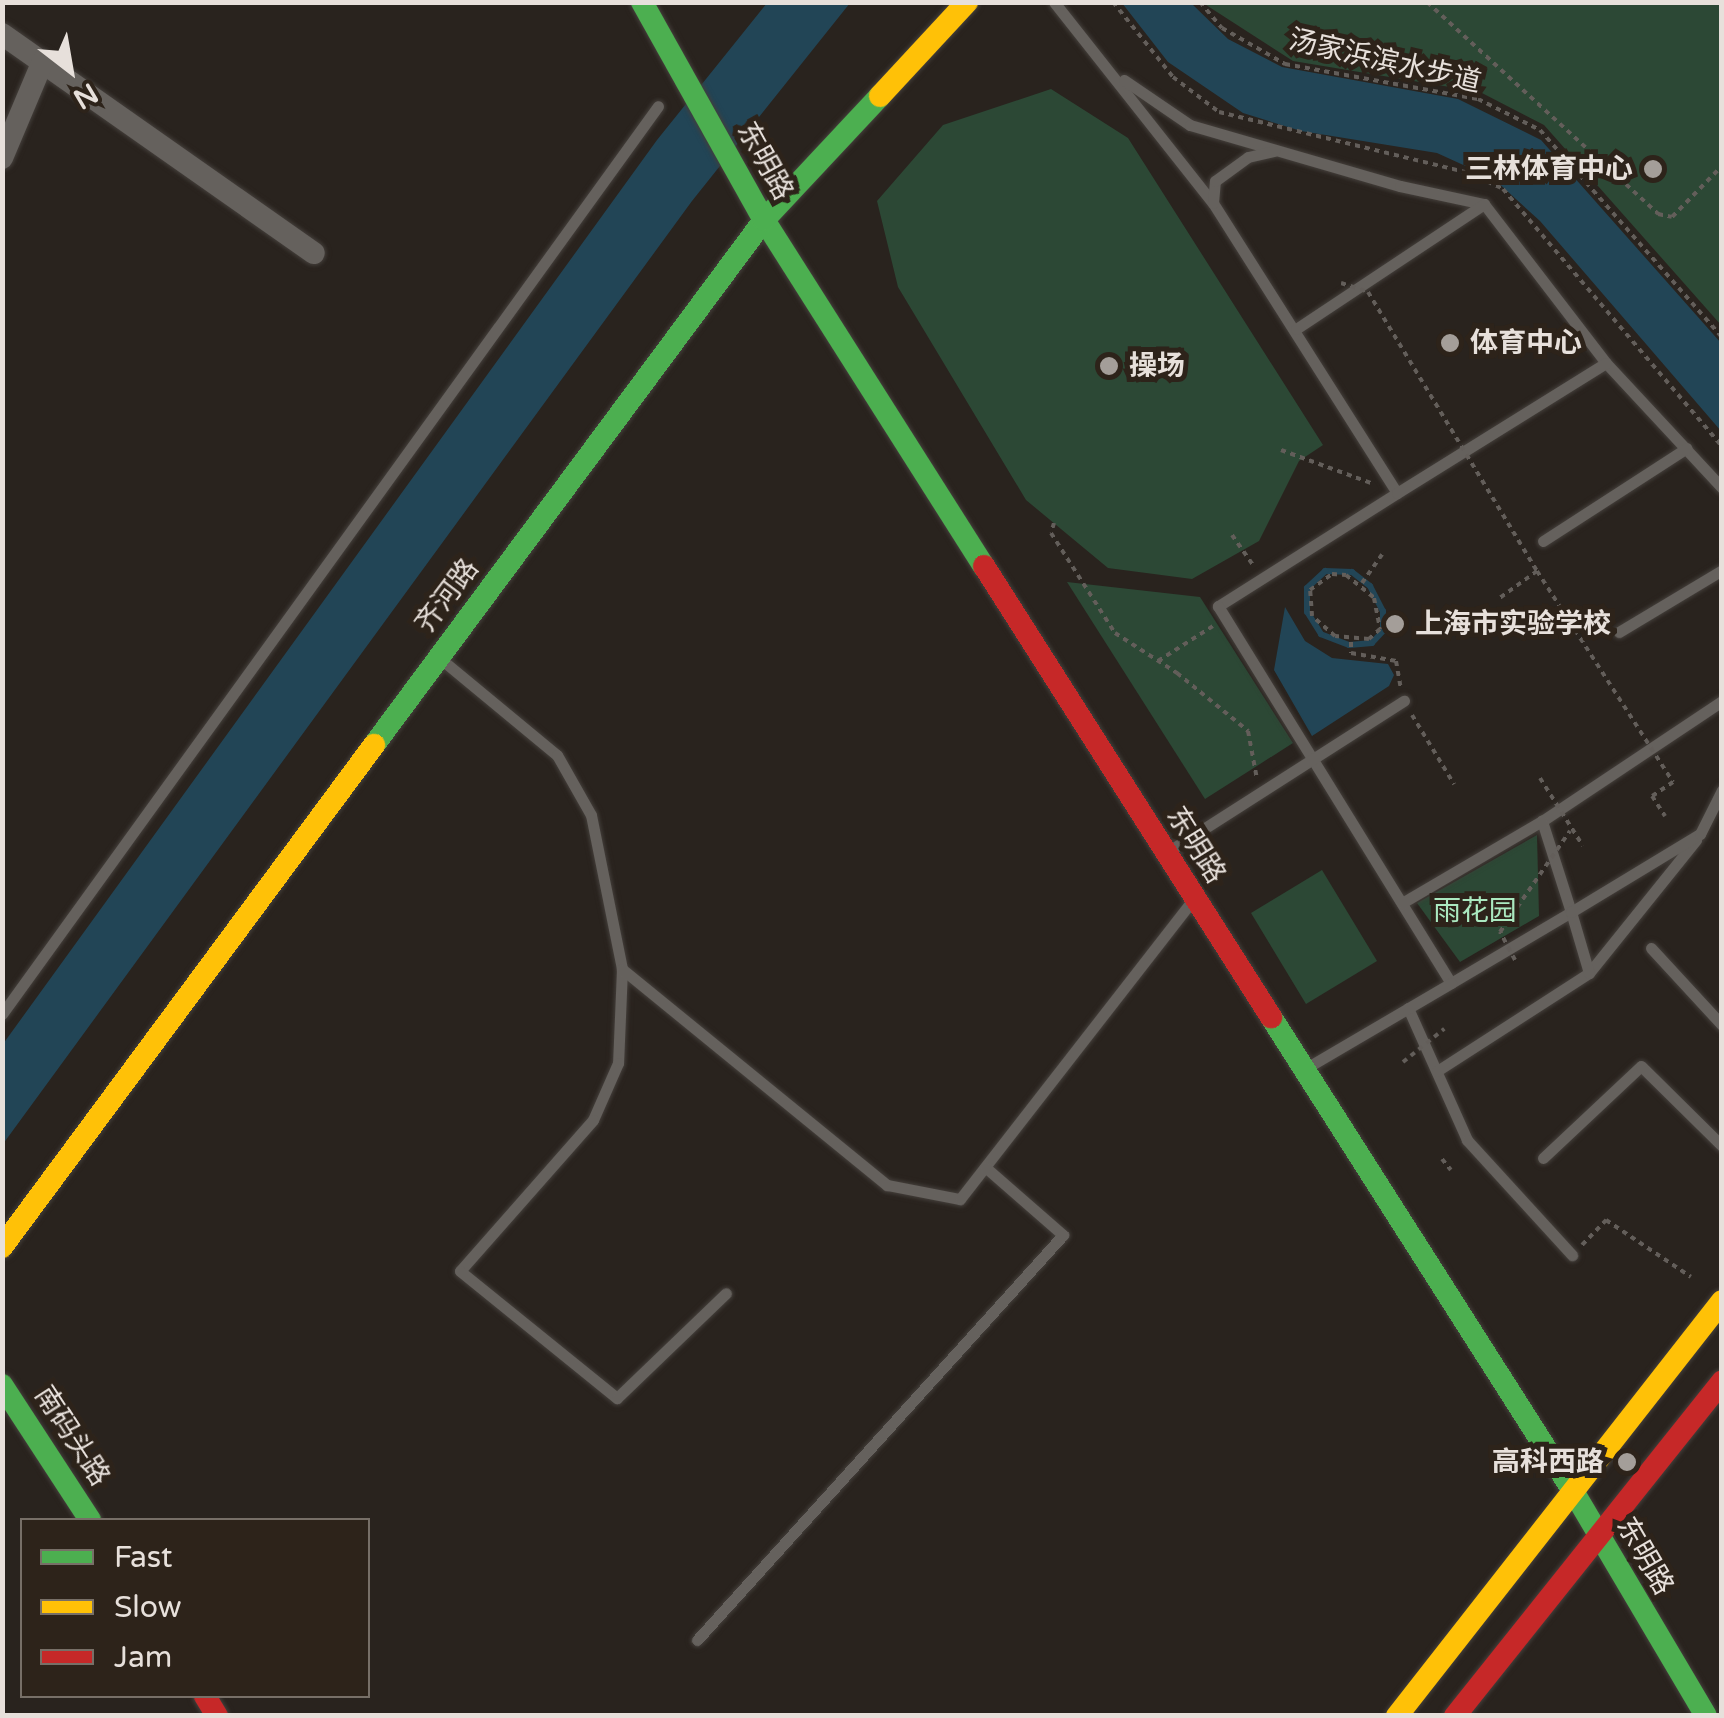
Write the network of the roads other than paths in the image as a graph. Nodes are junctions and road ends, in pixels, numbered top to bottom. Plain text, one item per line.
1 (642, 2) edge
2 (967, 2) edge
3 (1054, 2) edge
4 (2, 34) edge
5 (43, 60) junction
6 (1116, 74) junction
7 (658, 106) dead end
8 (1280, 150) junction
9 (2, 158) edge
10 (1213, 204) junction
11 (1484, 204) junction
12 (764, 220) junction
13 (314, 253) dead end
14 (1296, 329) junction
15 (1606, 363) junction
16 (1687, 448) junction
17 (1722, 488) edge
18 (1397, 493) junction
19 (1544, 542) dead end
20 (1722, 570) edge
21 (1619, 632) dead end
22 (438, 658) junction
23 (1722, 700) edge
24 (1404, 701) dead end
25 (1313, 759) junction
26 (1722, 790) edge
27 (1542, 821) junction
28 (1700, 834) junction
29 (1165, 853) junction
30 (1194, 898) junction
31 (1402, 903) junction
32 (1571, 912) junction
33 (1650, 948) dead end
34 (622, 968) junction
35 (1589, 973) junction
36 (1451, 983) junction
37 (1408, 1008) junction
38 (2, 1014) edge
39 (1722, 1026) edge
40 (1303, 1070) junction
41 (1437, 1072) junction
42 (1722, 1146) edge
43 (1542, 1158) dead end
44 (986, 1167) junction
45 (2, 1247) edge
46 (1572, 1255) road end
47 (726, 1294) dead end
48 (1722, 1301) edge
49 (1722, 1382) edge
50 (2, 1384) edge
51 (1573, 1492) junction
52 (89, 1518) edge
53 (1599, 1536) junction
54 (698, 1640) dead end
55 (1706, 1715) edge
56 (1397, 1716) edge
57 (1455, 1716) edge

1 - 12 main road, 东明路
2 - 12 main road, 齐河路
3 - 6 lane
4 - 5 street
5 - 9 street
5 - 13 street
6 - 8 lane
6 - 10 lane
7 - 38 lane
8 - 10 lane
8 - 11 lane
10 - 14 lane
11 - 14 lane
11 - 15 lane
12 - 22 main road, 齐河路
12 - 29 main road, 东明路
14 - 18 lane
15 - 16 lane
15 - 18 lane
16 - 17 lane
16 - 19 lane
18 - 25 lane
20 - 21 lane
22 - 34 lane
22 - 45 main road, 齐河路
23 - 27 lane
24 - 25 lane
25 - 29 lane
25 - 31 lane
26 - 28 lane
27 - 31 lane
27 - 32 lane
28 - 32 lane
28 - 35 lane
29 - 30 main road, 东明路
30 - 40 main road, 东明路
30 - 44 lane
31 - 36 lane
32 - 35 lane
32 - 36 lane
33 - 39 lane
34 - 44 lane
34 - 47 lane
35 - 41 lane
36 - 37 lane
37 - 40 lane
37 - 41 lane
40 - 51 main road, 东明路
41 - 46 lane
42 - 43 lane
44 - 54 lane
48 - 51 main road
49 - 53 main road
50 - 52 main road, 南码头路
51 - 53 main road, 东明路
51 - 56 main road
53 - 55 main road, 东明路
53 - 57 main road

